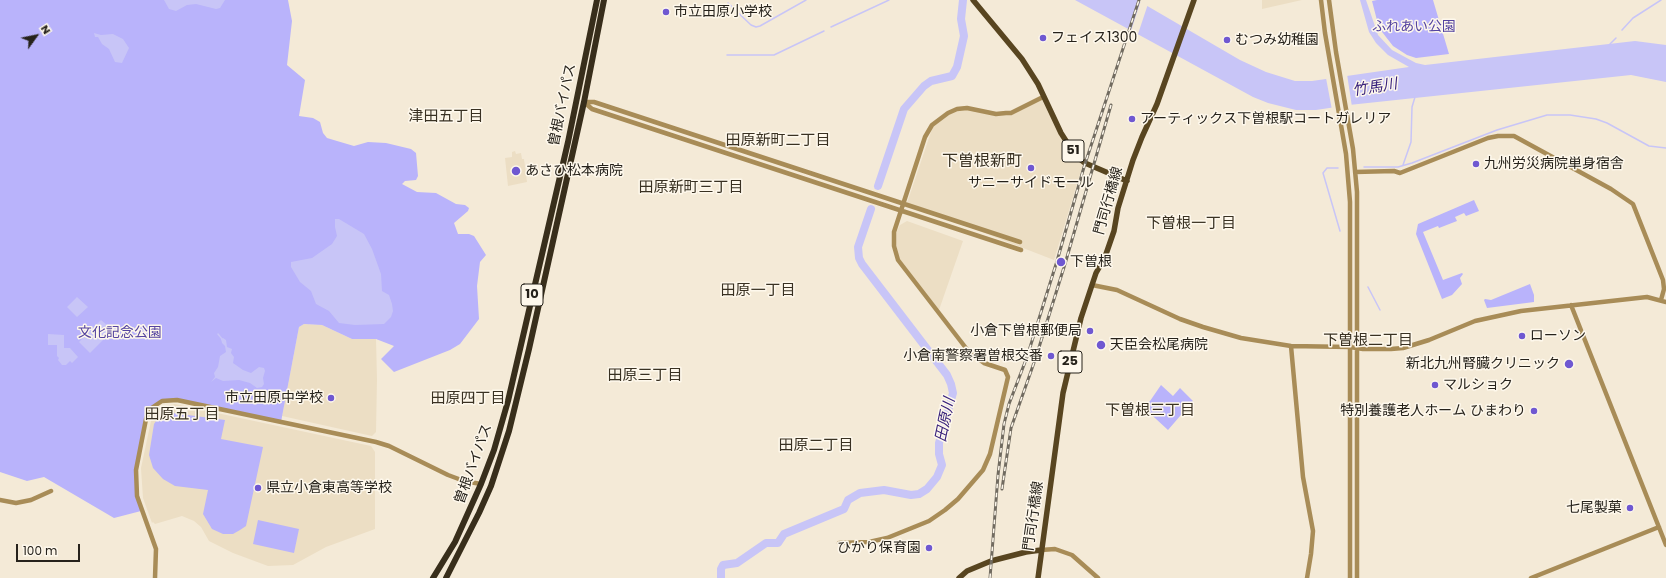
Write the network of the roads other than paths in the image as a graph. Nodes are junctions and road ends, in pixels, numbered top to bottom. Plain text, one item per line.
1 (596, 0) edge
2 (604, 0) edge
3 (973, 0) edge
4 (1194, 0) edge
5 (1321, 0) edge
6 (1329, 0) edge
7 (579, 87) junction
8 (587, 88) junction
9 (1043, 97) junction
10 (584, 102) junction
11 (594, 102) junction
12 (592, 109) junction
13 (573, 115) junction
14 (581, 117) junction
15 (1348, 171) junction
16 (1356, 172) junction
17 (1126, 181) junction
18 (904, 205) junction
19 (902, 211) junction
20 (1020, 242) dead end
21 (1021, 250) dead end
22 (1092, 285) junction
23 (1661, 300) junction
24 (1666, 302) edge
25 (1572, 305) junction
26 (1290, 346) junction
27 (1350, 347) junction
28 (1357, 348) junction
29 (481, 484) junction
30 (51, 491) dead end
31 (0, 500) edge
32 (1659, 527) junction
33 (839, 543) dead end
34 (1666, 545) edge
35 (1041, 550) junction
36 (155, 578) edge
37 (433, 578) edge
38 (446, 578) edge
39 (959, 578) edge
40 (1038, 578) edge
41 (1098, 578) edge
42 (1307, 578) edge
43 (1350, 578) edge
44 (1357, 578) edge
45 (1531, 578) edge

1 - 7 highway, 曽根バイパス / 10
2 - 8 highway, 曽根バイパス / 10
3 - 9 main road, 51
4 - 17 main road, 門司行橋線 / 25
5 - 15 street
6 - 16 street
7 - 10 highway
7 - 13 highway, 曽根バイパス / 10
8 - 10 highway, 曽根バイパス / 10
8 - 11 street
9 - 17 main road, 51
9 - 18 street
10 - 11 street
10 - 12 street
10 - 13 highway
10 - 14 highway, 曽根バイパス / 10
11 - 18 street
12 - 14 street
12 - 19 street
13 - 29 highway, 曽根バイパス / 10
14 - 38 highway, 曽根バイパス / 10
15 - 16 street
15 - 27 street
16 - 23 street
16 - 28 street
17 - 22 main road, 門司行橋線 / 25
18 - 19 street
18 - 20 street
19 - 21 street
19 - 33 street
22 - 26 street
22 - 35 main road, 門司行橋線 / 25
23 - 24 street
23 - 25 street
25 - 28 street
25 - 32 street
26 - 27 street
26 - 42 street
27 - 28 street
27 - 43 street
28 - 44 street
29 - 36 street
29 - 37 highway, 曽根バイパス / 10
30 - 31 street
32 - 34 street
32 - 45 street
35 - 39 main road
35 - 40 main road, 門司行橋線 / 25
35 - 41 street

